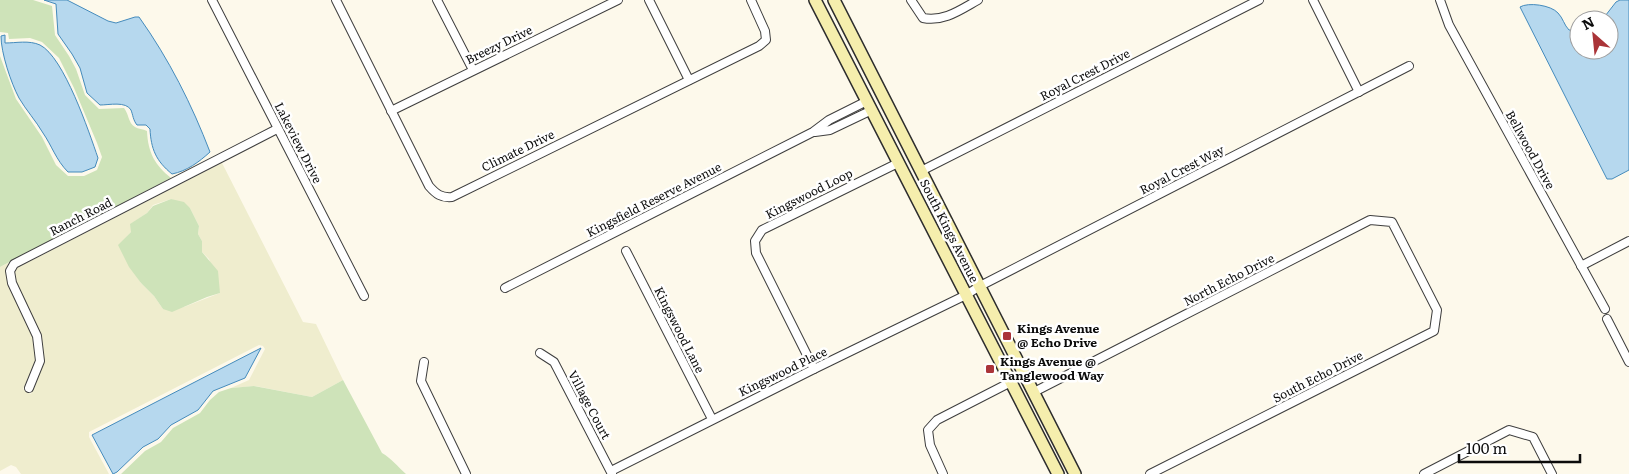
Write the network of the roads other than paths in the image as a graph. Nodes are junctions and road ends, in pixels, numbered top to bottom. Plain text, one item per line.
1 (212, 0) edge
2 (336, 0) edge
3 (437, 0) edge
4 (618, 0) edge
5 (649, 0) edge
6 (751, 0) edge
7 (815, 0) edge
8 (834, 0) edge
9 (911, 0) edge
10 (978, 0) edge
11 (1259, 0) edge
12 (1313, 0) edge
13 (1440, 0) edge
14 (1409, 66) dead end
15 (473, 70) junction
16 (689, 80) junction
17 (1359, 92) junction
18 (869, 105) junction
19 (391, 111) junction
20 (277, 129) junction
21 (898, 162) junction
22 (921, 171) junction
23 (1629, 241) edge
24 (626, 251) dead end
25 (1415, 266) joint
26 (1581, 266) junction
27 (980, 286) junction
28 (505, 288) dead end
29 (364, 296) dead end
30 (966, 296) junction
31 (1605, 308) dead end
32 (1607, 318) dead end
33 (540, 353) dead end
34 (424, 362) dead end
35 (1629, 362) edge
36 (814, 369) junction
37 (1011, 382) junction
38 (29, 388) dead end
39 (1034, 392) junction
40 (712, 419) junction
41 (612, 472) edge
42 (466, 474) edge
43 (943, 474) edge
44 (1058, 474) edge
45 (1075, 474) edge
46 (1150, 474) edge
47 (1424, 474) edge
48 (1552, 474) edge

1 - 20 street, Lakeview Drive
2 - 19 street, Climate Drive
3 - 15 street
4 - 15 street, Breezy Drive
5 - 16 street
6 - 16 street, Climate Drive
7 - 18 main road, South Kings Avenue
8 - 22 main road, South Kings Avenue
9 - 10 street
11 - 22 street, Royal Crest Drive
12 - 17 street
13 - 26 street, Bellwood Drive
14 - 17 street, Royal Crest Way
15 - 19 street, Breezy Drive
16 - 19 street, Climate Drive
17 - 27 street, Royal Crest Way
18 - 21 main road, South Kings Avenue
18 - 28 street, Kingsfield Reserve Avenue
20 - 29 street, Lakeview Drive
20 - 38 street, Ranch Road
21 - 30 main road, South Kings Avenue
21 - 36 street, Kingswood Loop
22 - 27 main road, South Kings Avenue
23 - 26 street
24 - 40 street, Kingswood Lane
25 - 39 street, North Echo Drive
25 - 46 street, South Echo Drive
26 - 31 street, Bellwood Drive
27 - 30 street, Royal Crest Way
27 - 39 main road, South Kings Avenue
30 - 36 street, Kingswood Place
30 - 37 main road, South Kings Avenue
32 - 35 street
33 - 41 street, Village Court
34 - 42 street
36 - 40 street, Kingswood Place
37 - 43 street
37 - 44 main road, South Kings Avenue
39 - 45 main road, South Kings Avenue
40 - 41 street, Kingswood Place
47 - 48 street

